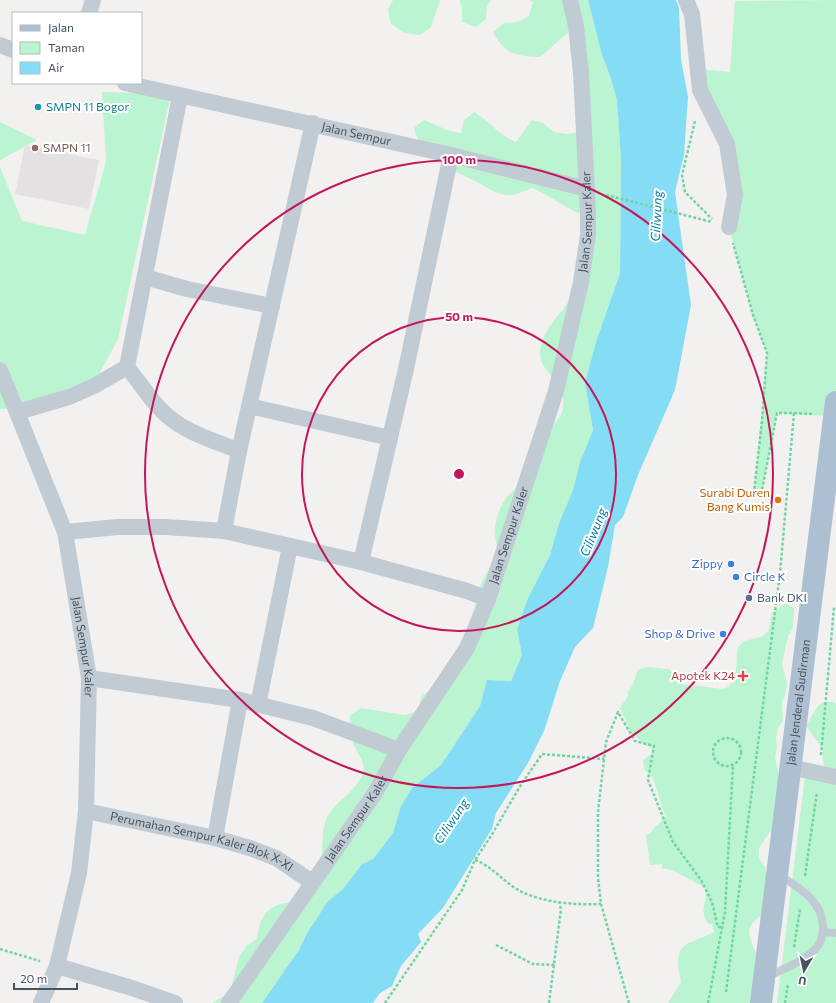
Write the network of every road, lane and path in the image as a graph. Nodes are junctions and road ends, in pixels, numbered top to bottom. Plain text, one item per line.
1 (93, 0) edge
2 (570, 0) edge
3 (686, 0) edge
4 (89, 12) edge
5 (0, 45) edge
6 (12, 50) edge
7 (129, 84) edge
8 (700, 90) junction
9 (180, 96) junction
10 (313, 124) junction
11 (451, 155) junction
12 (594, 192) junction
13 (722, 225) junction
14 (145, 277) junction
15 (272, 306) junction
16 (127, 367) junction
17 (0, 370) edge
18 (836, 402) edge
19 (249, 406) junction
20 (18, 412) junction
21 (390, 438) junction
22 (239, 451) junction
23 (224, 531) junction
24 (65, 532) junction
25 (290, 546) junction
26 (361, 562) junction
27 (488, 599) junction
28 (835, 602) dead end
29 (90, 678) junction
30 (240, 700) junction
31 (258, 704) junction
32 (399, 750) junction
33 (604, 759) junction
34 (733, 765) junction
35 (790, 767) junction
36 (819, 774) junction
37 (836, 777) edge
38 (86, 812) junction
39 (215, 838) junction
40 (475, 860) junction
41 (777, 874) junction
42 (312, 882) junction
43 (803, 891) junction
44 (559, 902) junction
45 (601, 904) junction
46 (723, 927) junction
47 (823, 932) junction
48 (836, 933) edge
49 (496, 945) dead end
50 (0, 949) edge
51 (555, 965) junction
52 (791, 965) junction
53 (57, 966) junction
54 (764, 978) junction
55 (726, 992) dead end
56 (41, 1003) edge
57 (175, 1003) edge
58 (229, 1003) edge
59 (385, 1003) edge
60 (549, 1003) edge
61 (629, 1003) edge
62 (708, 1003) edge
63 (761, 1003) edge
64 (785, 1003) edge

1 - 4 street
2 - 12 street, Jalan Sempur Kaler
3 - 8 street
5 - 6 street
7 - 9 street, Jalan Sempur
8 - 13 street
8 - 13 path
9 - 10 street, Jalan Sempur
9 - 14 street
10 - 11 street, Jalan Sempur
10 - 15 street
11 - 12 street, Jalan Sempur
11 - 21 street
12 - 13 path
12 - 27 street, Jalan Sempur Kaler
13 - 55 path
14 - 15 street
14 - 16 street
15 - 19 street
16 - 20 street
16 - 22 street
17 - 20 street, Jalan Sempur Kaler
18 - 35 main road, Jalan Jenderal Sudirman
19 - 21 street
19 - 22 street
20 - 24 street, Jalan Sempur Kaler
21 - 26 street
22 - 23 street
23 - 24 street
23 - 25 street
24 - 29 street, Jalan Sempur Kaler
25 - 26 street
25 - 31 street
26 - 27 street
27 - 32 street, Jalan Sempur Kaler
28 - 36 path
29 - 30 street
29 - 38 street, Jalan Sempur Kaler
30 - 31 street
30 - 39 street
31 - 32 street
32 - 42 street, Jalan Sempur Kaler
33 - 40 path
33 - 45 path
33 - 46 path
34 - 34 path
34 - 46 path
35 - 36 street
35 - 41 main road, Jalan Jenderal Sudirman
36 - 37 street
36 - 43 path
38 - 39 street, Perumahan Sempur Kaler Blok X-XI
38 - 53 street, Jalan Sempur Kaler
39 - 42 street, Perumahan Sempur Kaler Blok X-XI
40 - 44 path
40 - 59 path
41 - 43 lane
41 - 54 main road, Jalan Jenderal Sudirman
42 - 58 street, Jalan Sempur Kaler
43 - 47 lane
43 - 52 path
44 - 45 path
44 - 51 path
45 - 61 path
46 - 62 path
47 - 48 lane
47 - 52 lane
49 - 51 path
50 - 53 path
51 - 60 path
52 - 54 lane
52 - 64 path
53 - 56 street, Jalan Sempur Kaler
53 - 57 street
54 - 63 main road, Jalan Jenderal Sudirman

